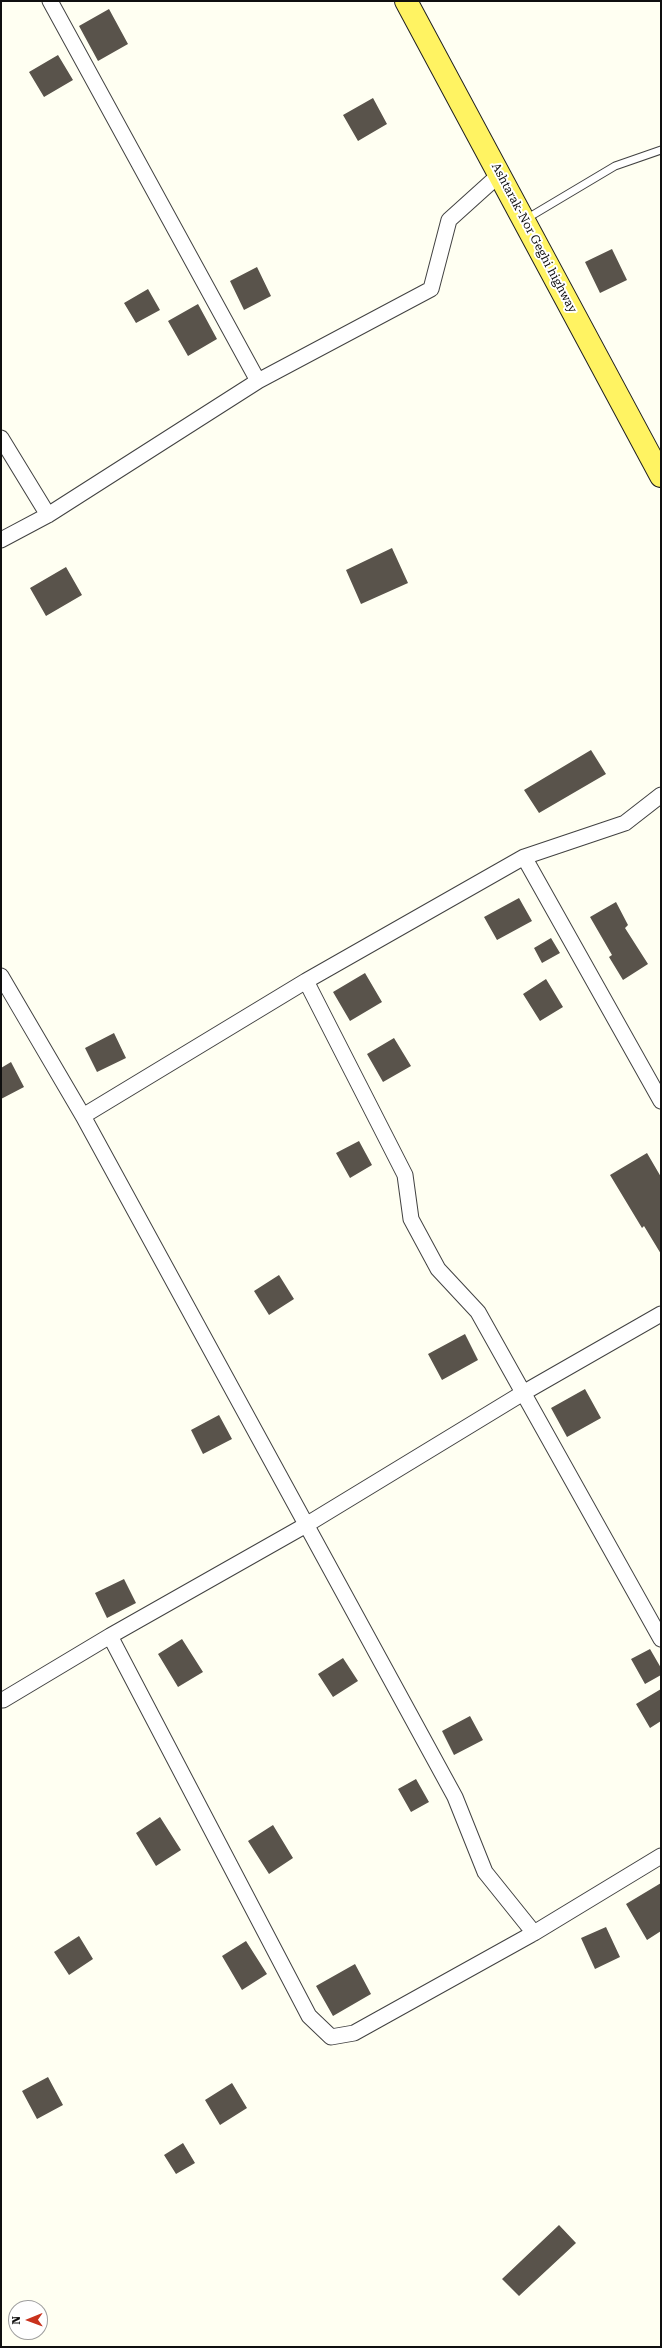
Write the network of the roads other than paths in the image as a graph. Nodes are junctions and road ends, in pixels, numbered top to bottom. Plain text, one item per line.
1 (50, 1) edge
2 (406, 1) edge
3 (661, 150) edge
4 (500, 174) junction
5 (524, 220) junction
6 (258, 381) junction
7 (1, 438) edge
8 (661, 476) edge
9 (48, 515) junction
10 (1, 540) edge
11 (661, 795) edge
12 (524, 858) junction
13 (1, 976) edge
14 (306, 981) junction
15 (661, 1101) edge
16 (83, 1116) junction
17 (661, 1314) edge
18 (523, 1393) junction
19 (306, 1524) junction
20 (110, 1636) junction
21 (661, 1639) edge
22 (1, 1700) edge
23 (661, 1856) edge
24 (534, 1933) junction

1 - 6 street
2 - 4 main road, Ashtarak-Nor Geghi highway
3 - 5 lane
4 - 5 main road, Ashtarak-Nor Geghi highway
4 - 6 street
5 - 8 main road, Ashtarak-Nor Geghi highway
6 - 9 street
7 - 9 street
9 - 10 street
11 - 12 street
12 - 14 street
12 - 15 street
13 - 16 street
14 - 16 street
14 - 18 street
16 - 19 street
17 - 18 street
18 - 19 street
18 - 21 street
19 - 20 street
19 - 24 street
20 - 22 street
20 - 24 street
23 - 24 street

